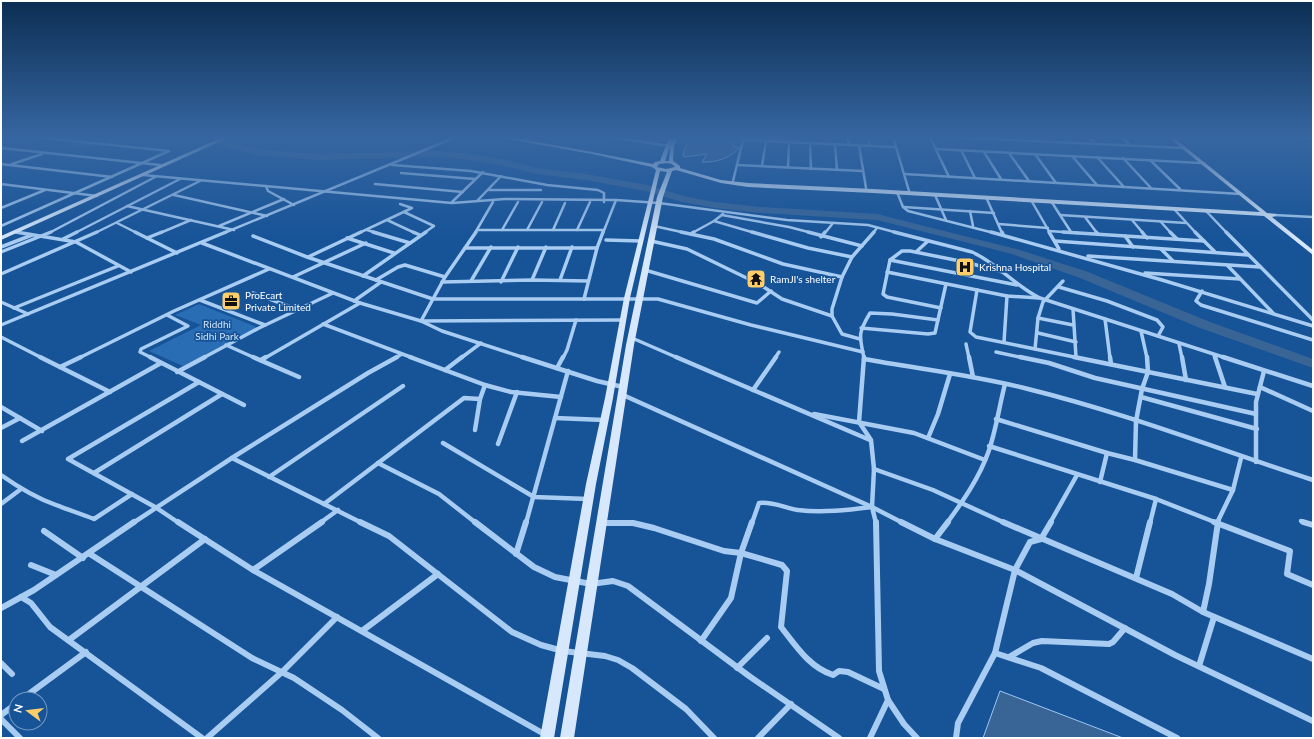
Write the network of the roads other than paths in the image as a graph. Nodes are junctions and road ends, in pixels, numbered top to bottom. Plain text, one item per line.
1 (65, 171) edge
2 (125, 171) edge
3 (146, 171) edge
4 (151, 171) edge
5 (375, 171) edge
6 (476, 171) edge
7 (658, 171) edge
8 (670, 171) edge
9 (690, 171) edge
10 (694, 171) edge
11 (735, 171) edge
12 (863, 171) edge
13 (946, 171) edge
14 (972, 171) edge
15 (996, 171) edge
16 (1022, 171) edge
17 (1048, 171) edge
18 (1085, 171) edge
19 (1110, 171) edge
20 (1135, 171) edge
21 (1162, 171) edge
22 (1212, 171) edge
23 (1217, 171) edge
24 (483, 172) junction
25 (401, 173) dead end
26 (905, 174) joint
27 (143, 175) junction
28 (158, 176) junction
29 (501, 176) junction
30 (112, 177) junction
31 (949, 177) junction
32 (975, 178) junction
33 (180, 179) junction
34 (1001, 179) junction
35 (200, 180) junction
36 (475, 180) junction
37 (733, 181) junction
38 (1029, 181) junction
39 (1056, 183) junction
40 (1, 184) edge
41 (375, 184) dead end
42 (1097, 185) junction
43 (266, 186) junction
44 (1124, 187) junction
45 (866, 188) junction
46 (1152, 188) junction
47 (1180, 189) junction
48 (46, 190) junction
49 (489, 190) junction
50 (541, 190) dead end
51 (909, 191) junction
52 (326, 192) junction
53 (463, 192) junction
54 (897, 192) junction
55 (76, 193) junction
56 (1241, 194) junction
57 (95, 195) junction
58 (173, 195) junction
59 (935, 195) junction
60 (986, 197) junction
61 (284, 199) junction
62 (484, 200) junction
63 (1031, 200) junction
64 (476, 201) junction
65 (604, 201) junction
66 (616, 201) junction
67 (1051, 201) junction
68 (493, 202) junction
69 (518, 202) junction
70 (542, 202) junction
71 (590, 202) junction
72 (657, 202) junction
73 (452, 203) junction
74 (564, 203) junction
75 (400, 204) dead end
76 (294, 205) junction
77 (127, 206) junction
78 (1, 207) edge
79 (903, 207) junction
80 (1174, 209) junction
81 (145, 210) junction
82 (943, 210) junction
83 (970, 211) junction
84 (1206, 211) junction
85 (252, 212) junction
86 (404, 212) junction
87 (994, 213) junction
88 (723, 214) junction
89 (1269, 214) junction
90 (1060, 215) junction
91 (267, 216) junction
92 (1085, 217) junction
93 (1313, 217) edge
94 (191, 220) junction
95 (386, 220) junction
96 (946, 220) junction
97 (1132, 220) junction
98 (714, 221) junction
99 (1160, 221) junction
100 (117, 223) junction
101 (833, 223) junction
102 (1186, 223) junction
103 (999, 224) junction
104 (1, 226) edge
105 (654, 226) junction
106 (973, 226) junction
107 (218, 227) junction
108 (877, 228) junction
109 (234, 230) junction
110 (366, 230) junction
111 (477, 230) junction
112 (502, 230) junction
113 (527, 230) junction
114 (553, 230) junction
115 (577, 230) junction
116 (604, 230) junction
117 (1048, 230) junction
118 (16, 232) junction
119 (1071, 232) junction
120 (33, 234) junction
121 (691, 234) junction
122 (1003, 234) junction
123 (1098, 234) junction
124 (420, 235) junction
125 (43, 236) junction
126 (253, 236) dead end
127 (1125, 236) junction
128 (1, 237) edge
129 (821, 237) junction
130 (147, 238) junction
131 (347, 238) junction
132 (1147, 238) junction
133 (63, 239) junction
134 (606, 240) dead end
135 (1178, 240) junction
136 (928, 241) junction
137 (1204, 241) junction
138 (76, 242) junction
139 (646, 242) junction
140 (1055, 242) junction
141 (202, 243) junction
142 (366, 243) junction
143 (410, 243) junction
144 (862, 246) junction
145 (1, 247) edge
146 (518, 247) junction
147 (546, 247) junction
148 (572, 247) junction
149 (1133, 247) junction
150 (1313, 247) edge
151 (465, 248) junction
152 (491, 248) junction
153 (597, 248) junction
154 (1161, 248) junction
155 (9, 249) junction
156 (1059, 250) junction
157 (1, 252) edge
158 (916, 252) junction
159 (1215, 252) junction
160 (177, 253) junction
161 (394, 253) junction
162 (1313, 253) edge
163 (1248, 255) junction
164 (1081, 256) junction
165 (307, 257) junction
166 (852, 257) junction
167 (890, 260) junction
168 (1173, 261) junction
169 (324, 262) junction
170 (1227, 265) junction
171 (118, 266) junction
172 (1260, 267) junction
173 (269, 269) junction
174 (645, 270) junction
175 (131, 272) junction
176 (887, 272) junction
177 (1005, 273) junction
178 (1142, 273) junction
179 (1, 274) edge
180 (363, 276) junction
181 (293, 277) junction
182 (445, 277) junction
183 (842, 277) junction
184 (1240, 279) junction
185 (376, 280) junction
186 (532, 280) junction
187 (560, 280) junction
188 (471, 281) junction
189 (588, 281) junction
190 (1063, 281) dead end
191 (381, 282) junction
192 (442, 282) junction
193 (501, 282) junction
194 (946, 284) junction
195 (1019, 286) junction
196 (1059, 287) junction
197 (977, 290) junction
198 (771, 291) junction
199 (1202, 291) junction
200 (333, 292) junction
201 (253, 293) dead end
202 (1007, 296) junction
203 (627, 298) junction
204 (640, 298) junction
205 (1040, 298) junction
206 (433, 299) junction
207 (584, 299) junction
208 (200, 300) junction
209 (1045, 300) junction
210 (354, 301) junction
211 (1, 302) edge
212 (360, 303) junction
213 (14, 308) junction
214 (942, 308) junction
215 (1073, 309) junction
216 (299, 310) junction
217 (28, 314) junction
218 (1274, 314) junction
219 (167, 315) junction
220 (832, 316) junction
221 (1038, 318) junction
222 (1105, 319) junction
223 (421, 320) junction
224 (576, 320) junction
225 (624, 320) junction
226 (938, 320) junction
227 (1313, 320) edge
228 (323, 324) junction
229 (1, 325) edge
230 (265, 325) junction
231 (1073, 325) junction
232 (1313, 326) edge
233 (861, 328) junction
234 (1141, 331) junction
235 (1038, 333) junction
236 (1158, 336) junction
237 (1, 337) edge
238 (632, 338) junction
239 (860, 339) junction
240 (1313, 340) edge
241 (1004, 342) junction
242 (1076, 342) junction
243 (481, 343) junction
244 (966, 344) dead end
245 (1179, 344) junction
246 (226, 345) junction
247 (1035, 349) junction
248 (779, 352) dead end
249 (863, 352) junction
250 (996, 352) dead end
251 (402, 354) junction
252 (1214, 355) junction
253 (1076, 357) junction
254 (864, 359) junction
255 (261, 360) junction
256 (161, 363) junction
257 (1111, 364) junction
258 (60, 367) junction
259 (557, 368) junction
260 (445, 370) junction
261 (568, 371) junction
262 (1264, 371) junction
263 (177, 372) junction
264 (1148, 372) junction
265 (950, 374) junction
266 (299, 377) dead end
267 (973, 377) junction
268 (1186, 380) junction
269 (199, 382) junction
270 (611, 384) junction
271 (1005, 384) junction
272 (484, 385) junction
273 (403, 386) dead end
274 (1313, 386) edge
275 (1260, 387) junction
276 (1225, 388) junction
277 (1142, 389) junction
278 (753, 390) junction
279 (623, 391) junction
280 (110, 392) junction
281 (517, 392) junction
282 (222, 394) junction
283 (1257, 394) junction
284 (561, 397) junction
285 (1141, 397) junction
286 (480, 399) junction
287 (244, 405) dead end
288 (1, 407) edge
289 (1313, 411) edge
290 (812, 414) junction
291 (1256, 414) junction
292 (20, 418) junction
293 (555, 418) junction
294 (996, 419) junction
295 (604, 420) junction
296 (1136, 420) junction
297 (859, 422) junction
298 (1, 428) edge
299 (1257, 429) junction
300 (475, 430) dead end
301 (42, 431) junction
302 (928, 438) junction
303 (871, 440) junction
304 (22, 441) dead end
305 (443, 443) dead end
306 (498, 444) dead end
307 (989, 446) junction
308 (1107, 453) junction
309 (232, 458) junction
310 (1241, 458) junction
311 (985, 460) junction
312 (1135, 460) junction
313 (1256, 462) junction
314 (378, 463) junction
315 (874, 468) junction
316 (94, 473) junction
317 (1, 475) edge
318 (1078, 475) junction
319 (269, 477) junction
320 (1313, 480) edge
321 (1100, 482) junction
322 (21, 489) junction
323 (1233, 490) junction
324 (132, 494) junction
325 (534, 497) junction
326 (588, 499) junction
327 (1156, 499) junction
328 (1, 504) edge
329 (324, 504) junction
330 (961, 504) junction
331 (155, 507) junction
332 (872, 507) junction
333 (338, 510) junction
334 (1301, 521) dead end
335 (601, 523) junction
336 (1217, 523) junction
337 (1313, 525) edge
338 (44, 531) dead end
339 (936, 539) junction
340 (1041, 539) junction
341 (205, 540) junction
342 (741, 553) junction
343 (90, 554) junction
344 (516, 554) junction
345 (83, 558) junction
346 (31, 566) dead end
347 (253, 570) junction
348 (1015, 570) junction
349 (438, 574) junction
350 (56, 576) junction
351 (1136, 578) junction
352 (574, 581) junction
353 (591, 584) junction
354 (1313, 585) edge
355 (142, 587) junction
356 (20, 597) junction
357 (1, 608) edge
358 (1203, 612) junction
359 (337, 617) junction
360 (1214, 617) junction
361 (1125, 628) junction
362 (362, 631) junction
363 (767, 638) dead end
364 (70, 640) junction
365 (702, 641) junction
366 (563, 651) junction
367 (86, 652) junction
368 (580, 652) junction
369 (995, 653) junction
370 (1009, 657) junction
371 (1313, 659) edge
372 (1, 663) edge
373 (1199, 666) junction
374 (737, 668) junction
375 (282, 672) junction
376 (12, 674) dead end
377 (884, 689) junction
378 (33, 691) edge
379 (888, 700) junction
380 (791, 704) junction
381 (1, 719) edge
382 (1313, 721) edge
383 (548, 737) edge
384 (20, 738) edge
385 (202, 738) edge
386 (207, 738) edge
387 (378, 738) edge
388 (566, 738) edge
389 (714, 738) edge
390 (758, 738) edge
391 (839, 738) edge
392 (870, 738) edge
393 (917, 738) edge
394 (956, 738) edge
395 (1177, 738) edge

1 - 30 street
2 - 30 street
3 - 57 street
4 - 27 street
5 - 52 street
6 - 24 street
7 - 72 street
8 - 72 street
9 - 54 street
10 - 37 street
11 - 37 street
12 - 45 street
13 - 31 street
14 - 32 street
15 - 34 street
16 - 38 street
17 - 39 street
18 - 42 street
19 - 44 street
20 - 46 street
21 - 47 street
22 - 56 street
23 - 89 street
24 - 29 street
24 - 36 street
25 - 36 street
26 - 31 street
26 - 51 street
27 - 28 street
27 - 57 street
28 - 33 street
28 - 125 street
29 - 49 street
29 - 65 street
30 - 55 street
31 - 32 street
32 - 34 street
33 - 35 street
33 - 77 street
34 - 38 street
35 - 43 street
35 - 58 street
36 - 53 street
37 - 45 street
38 - 39 street
39 - 42 street
40 - 48 street
41 - 53 street
42 - 44 street
43 - 52 street
43 - 61 street
44 - 46 street
45 - 51 street
46 - 47 street
47 - 56 street
48 - 55 street
48 - 78 street
49 - 50 street
49 - 64 street
51 - 89 street
52 - 73 street
52 - 76 street
53 - 73 street
54 - 59 street
54 - 79 street
55 - 57 street
55 - 104 street
56 - 89 street
57 - 118 street
57 - 128 street
58 - 81 street
58 - 85 street
59 - 60 street
59 - 82 street
60 - 63 street
60 - 87 street
61 - 76 street
61 - 85 street
62 - 64 street
62 - 65 street
62 - 68 street
63 - 67 street
63 - 117 street
64 - 73 street
65 - 66 street
65 - 71 street
66 - 72 street
66 - 116 street
67 - 80 street
67 - 90 street
68 - 69 street
68 - 111 street
69 - 70 street
69 - 112 street
70 - 74 street
70 - 113 street
71 - 74 street
71 - 115 street
72 - 88 street
72 - 105 street
72 - 139 street
74 - 114 street
75 - 86 street
76 - 91 street
77 - 81 street
77 - 133 street
79 - 82 street
79 - 96 street
80 - 84 street
80 - 102 street
81 - 94 street
81 - 100 street
82 - 83 street
82 - 96 street
83 - 87 street
83 - 106 street
84 - 89 street
84 - 163 street
85 - 91 street
85 - 107 street
86 - 95 street
86 - 124 street
87 - 103 street
88 - 98 street
88 - 101 street
88 - 129 street
89 - 93 street
89 - 150 street
89 - 162 street
90 - 92 street
90 - 119 street
91 - 109 street
92 - 97 street
92 - 123 street
94 - 107 street
94 - 130 street
95 - 110 street
95 - 124 street
96 - 106 street
97 - 99 street
97 - 132 street
98 - 121 street
98 - 166 street
99 - 102 street
99 - 135 street
100 - 130 street
100 - 138 street
101 - 108 street
101 - 129 street
102 - 137 street
103 - 117 street
103 - 122 street
105 - 121 street
105 - 139 street
106 - 122 street
107 - 109 street
108 - 136 street
108 - 144 street
109 - 141 street
110 - 131 street
110 - 143 street
111 - 112 street
111 - 151 street
112 - 113 street
113 - 114 street
114 - 115 street
115 - 116 street
116 - 153 street
117 - 119 street
117 - 140 street
118 - 120 street
118 - 128 street
119 - 123 street
120 - 125 street
120 - 145 street
121 - 183 street
122 - 156 street
123 - 127 street
124 - 143 street
125 - 133 street
125 - 155 street
126 - 165 street
127 - 132 street
127 - 149 street
129 - 144 street
130 - 160 street
131 - 142 street
131 - 165 street
132 - 135 street
133 - 138 street
134 - 139 street
135 - 137 street
136 - 158 street
136 - 177 street
137 - 159 street
138 - 171 street
138 - 179 street
139 - 174 street
139 - 198 street
139 - 203 street
140 - 149 street
140 - 156 street
141 - 160 street
141 - 173 street
142 - 161 street
142 - 169 street
143 - 161 street
144 - 166 street
145 - 155 street
146 - 147 street
146 - 152 street
146 - 193 street
147 - 148 street
147 - 186 street
148 - 153 street
148 - 187 street
149 - 154 street
151 - 152 street
151 - 182 street
152 - 188 street
153 - 189 street
154 - 159 street
154 - 168 street
155 - 157 street
156 - 164 street
158 - 167 street
158 - 177 street
159 - 163 street
160 - 175 street
161 - 180 street
163 - 172 street
164 - 168 street
164 - 178 street
165 - 169 street
166 - 183 street
167 - 176 street
167 - 195 street
168 - 170 street
169 - 180 street
169 - 181 street
170 - 172 street
170 - 184 street
171 - 175 street
171 - 213 street
172 - 227 street
173 - 181 street
173 - 208 street
174 - 198 street
174 - 204 street
175 - 217 street
176 - 194 street
176 - 214 street
177 - 195 street
178 - 184 street
178 - 199 street
180 - 185 street
181 - 200 street
182 - 185 street
182 - 192 street
183 - 220 street
184 - 218 street
185 - 191 street
186 - 187 street
186 - 193 street
187 - 189 street
188 - 192 street
188 - 193 street
189 - 207 street
190 - 196 street
191 - 206 street
191 - 210 street
192 - 206 street
194 - 197 street
194 - 214 street
195 - 205 street
196 - 209 street
196 - 236 street
197 - 202 street
197 - 241 street
198 - 220 street
199 - 218 street
199 - 240 street
200 - 210 street
200 - 216 street
201 - 216 street
202 - 205 street
202 - 241 street
203 - 204 street
203 - 207 street
203 - 225 street
204 - 238 street
204 - 249 street
205 - 209 street
206 - 207 street
206 - 223 street
208 - 219 street
208 - 230 street
209 - 215 street
209 - 221 street
210 - 212 street
211 - 213 street
212 - 223 street
212 - 228 street
213 - 217 street
214 - 226 street
215 - 222 street
215 - 231 street
216 - 230 street
217 - 229 street
218 - 232 street
219 - 256 street
219 - 258 street
220 - 239 street
221 - 231 street
221 - 235 street
222 - 234 street
222 - 257 street
223 - 224 street
223 - 243 street
224 - 225 street
224 - 259 street
225 - 270 street
226 - 233 street
226 - 233 street
228 - 251 street
228 - 255 street
230 - 246 street
231 - 242 street
233 - 239 street
234 - 236 street
234 - 264 street
235 - 242 street
235 - 247 street
236 - 245 street
237 - 258 street
238 - 278 street
238 - 279 street
239 - 249 street
241 - 247 street
242 - 253 street
243 - 259 street
243 - 260 street
244 - 267 street
245 - 252 street
245 - 268 street
246 - 255 street
246 - 263 street
247 - 253 street
248 - 278 street
249 - 254 street
250 - 277 street
251 - 260 street
251 - 309 street
252 - 262 street
252 - 276 street
253 - 257 street
254 - 265 street
254 - 297 street
255 - 266 street
256 - 263 street
256 - 280 street
257 - 264 street
258 - 280 street
259 - 261 street
260 - 272 street
261 - 270 street
261 - 284 street
262 - 274 street
262 - 275 street
263 - 269 street
264 - 268 street
264 - 277 street
265 - 267 street
265 - 302 street
267 - 271 street
268 - 276 street
269 - 282 street
269 - 316 street
270 - 279 street
270 - 295 street
271 - 294 street
271 - 296 street
272 - 281 street
272 - 286 street
273 - 319 street
275 - 283 street
275 - 289 street
276 - 283 street
277 - 285 street
277 - 291 street
278 - 290 street
279 - 332 street
279 - 335 street
280 - 301 street
281 - 284 street
281 - 306 street
282 - 287 street
282 - 316 street
283 - 291 street
284 - 293 street
285 - 296 street
285 - 299 street
286 - 300 street
286 - 314 street
288 - 292 street
290 - 297 street
290 - 303 street
291 - 299 street
292 - 298 street
292 - 301 street
293 - 295 street
293 - 325 street
294 - 307 street
294 - 308 street
295 - 326 street
296 - 310 street
296 - 312 street
297 - 302 street
297 - 303 street
299 - 313 street
301 - 304 street
302 - 311 street
303 - 315 street
305 - 325 street
307 - 311 street
307 - 318 street
308 - 312 street
308 - 321 street
309 - 319 street
309 - 331 street
310 - 313 street
310 - 323 street
311 - 330 street
312 - 323 street
313 - 320 street
314 - 329 street
314 - 344 street
315 - 330 street
315 - 332 street
316 - 324 street
317 - 322 street
318 - 321 street
318 - 340 street
319 - 329 street
321 - 327 street
322 - 324 street
322 - 328 street
323 - 336 street
324 - 331 street
325 - 326 street
325 - 344 street
326 - 352 street
327 - 336 street
327 - 351 street
329 - 333 street
330 - 339 street
330 - 340 street
331 - 341 street
331 - 343 street
332 - 339 street
332 - 342 street
332 - 377 street
333 - 347 street
333 - 349 street
334 - 337 street
335 - 342 street
335 - 353 street
336 - 354 street
336 - 358 street
338 - 345 street
339 - 348 street
340 - 348 street
340 - 351 street
341 - 347 street
341 - 355 street
342 - 365 street
342 - 377 street
343 - 345 street
343 - 355 street
344 - 352 street
345 - 350 street
346 - 350 street
347 - 359 street
348 - 361 street
348 - 369 street
349 - 362 street
349 - 366 street
350 - 356 street
351 - 358 street
352 - 353 street
352 - 366 street
353 - 365 street
353 - 368 street
355 - 364 street
355 - 375 street
356 - 357 street
356 - 364 street
358 - 360 street
359 - 362 street
359 - 375 street
360 - 371 street
360 - 373 street
361 - 370 street
361 - 373 street
362 - 383 street
363 - 374 street
364 - 367 street
365 - 374 street
366 - 368 street
366 - 383 street
367 - 378 street
367 - 385 street
368 - 388 street
368 - 389 street
369 - 370 street
369 - 394 street
370 - 395 street
372 - 376 street
373 - 382 street
374 - 380 street
375 - 386 street
375 - 387 street
377 - 379 street
379 - 392 street
379 - 393 street
380 - 390 street
380 - 391 street
381 - 384 street

